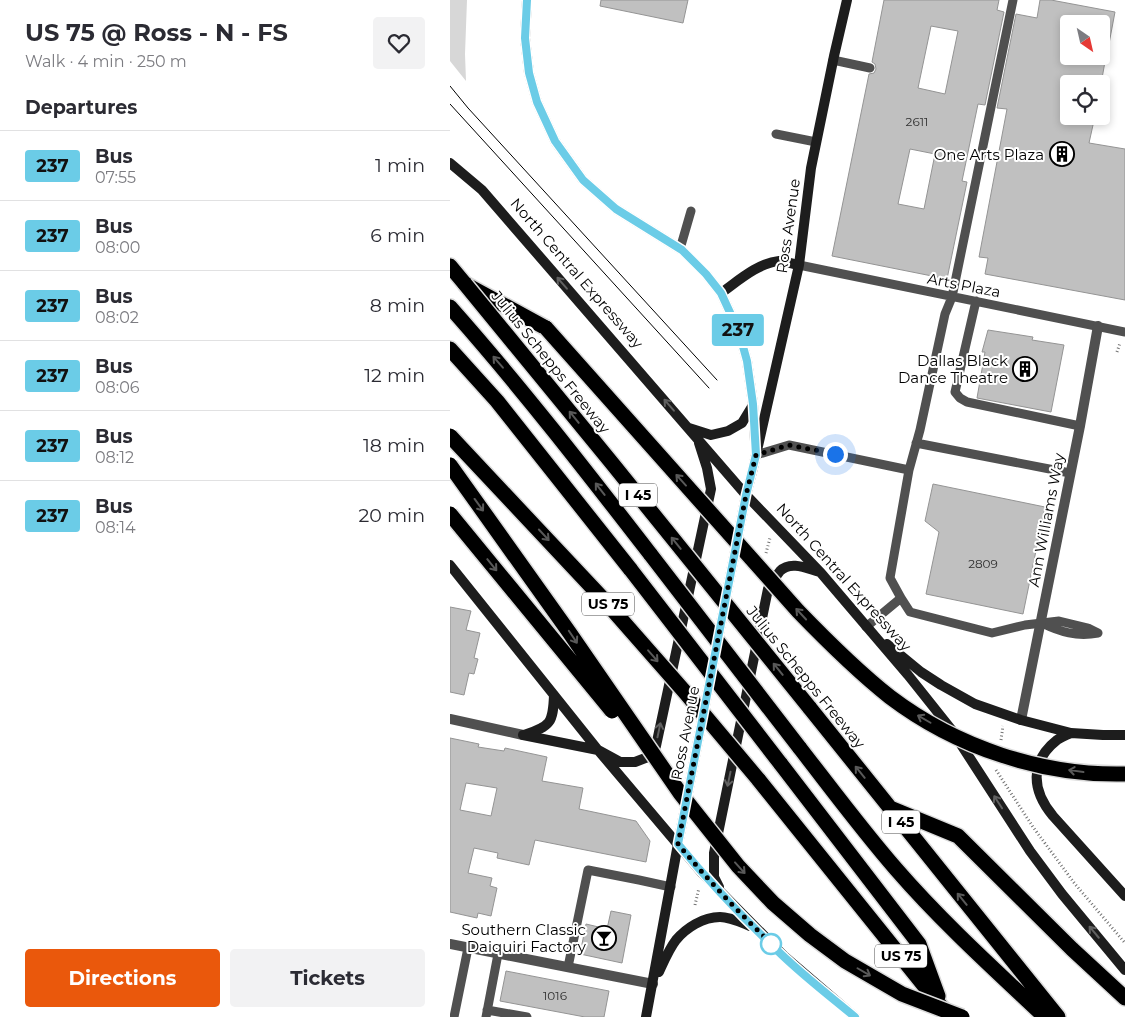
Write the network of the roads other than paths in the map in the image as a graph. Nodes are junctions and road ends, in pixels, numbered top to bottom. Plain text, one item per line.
1 (527, 0) edge
2 (847, 0) edge
3 (1013, 0) edge
4 (833, 60) junction
5 (870, 68) dead end
6 (776, 134) dead end
7 (816, 142) junction
8 (450, 163) edge
9 (691, 211) dead end
10 (680, 249) junction
11 (799, 265) junction
12 (450, 266) edge
13 (465, 284) junction
14 (721, 293) junction
15 (952, 296) junction
16 (976, 301) junction
17 (450, 307) edge
18 (1098, 326) junction
19 (1125, 332) edge
20 (450, 349) edge
21 (753, 404) junction
22 (1080, 426) junction
23 (688, 428) junction
24 (450, 436) edge
25 (697, 438) junction
26 (916, 443) junction
27 (756, 455) junction
28 (450, 465) edge
29 (909, 470) junction
30 (1070, 473) junction
31 (746, 495) junction
32 (450, 514) edge
33 (450, 565) edge
34 (454, 573) edge
35 (821, 573) junction
36 (901, 598) junction
37 (1042, 623) junction
38 (866, 627) junction
39 (554, 695) junction
40 (450, 719) edge
41 (1021, 720) junction
42 (1071, 733) junction
43 (523, 735) junction
44 (1125, 735) edge
45 (598, 750) junction
46 (1125, 774) edge
47 (680, 794) junction
48 (889, 808) junction
49 (678, 844) junction
50 (670, 887) junction
51 (1125, 896) edge
52 (725, 898) junction
53 (754, 927) junction
54 (450, 944) edge
55 (468, 948) junction
56 (498, 954) junction
57 (568, 967) junction
58 (1125, 970) edge
59 (653, 984) junction
60 (1125, 998) edge
61 (946, 1013) edge
62 (486, 1014) edge
63 (454, 1017) edge
64 (526, 1017) edge
65 (646, 1017) edge
66 (855, 1017) edge
67 (962, 1017) edge
68 (1045, 1017) edge
69 (1058, 1017) edge

1 - 10 main road, Ross Avenue
2 - 4 main road, Ross Avenue
3 - 15 lane
4 - 5 lane
4 - 7 main road, Ross Avenue
6 - 7 lane
7 - 11 main road, Ross Avenue
23 -> 8 main road, North Central Expressway
9 - 10 lane
10 - 14 main road, Ross Avenue
11 - 14 main road
11 - 15 lane, Arts Plaza
11 - 27 main road, Ross Avenue
12 - 13 highway, Julius Schepps Freeway / I 45
46 -> 13 highway, bridge
48 -> 13 highway, Julius Schepps Freeway / I 45, bridge
14 - 21 main road, Ross Avenue
15 - 16 lane, Arts Plaza
15 - 26 lane
16 - 18 lane, Arts Plaza
16 - 22 lane
68 -> 17 highway, bridge
18 - 19 lane, Arts Plaza
18 - 22 street, Ann Williams Way
20 - 61 highway, bridge
21 - 23 main road
21 - 27 main road, Ross Avenue
22 - 30 street, Ann Williams Way
23 - 25 main road, North Central Expressway
24 -> 61 highway, US 75, bridge
25 - 31 main road, North Central Expressway
45 -> 25 main road
26 - 29 lane
26 - 30 lane
27 - 29 lane
27 - 31 main road, Ross Avenue
28 -> 47 highway, bridge
29 - 36 lane
30 - 37 street, Ann Williams Way
31 - 35 main road, North Central Expressway
31 - 49 main road, Ross Avenue
32 -> 47 highway, bridge
33 - 34 main road
34 - 39 main road
35 - 38 main road, North Central Expressway
35 -> 52 main road
36 - 37 lane
36 - 38 lane
37 - 37 lane
37 - 41 street, Ann Williams Way
38 - 41 main road
58 -> 38 main road, North Central Expressway
39 - 43 main road
39 - 45 main road
40 - 43 street
41 - 42 main road
42 - 44 main road
42 - 51 main road
43 - 45 main road
45 - 49 main road
47 -> 67 highway, bridge
48 - 60 highway
69 -> 48 highway, Julius Schepps Freeway / I 45
49 - 50 main road, Ross Avenue
49 - 52 main road
50 - 57 lane
50 - 59 main road, Ross Avenue
52 - 53 main road
53 - 59 main road
53 - 66 main road
54 - 55 street
55 - 56 street
55 - 63 lane
56 - 57 street
56 - 62 lane
57 - 59 street
59 - 65 main road, Ross Avenue
62 - 64 lane

